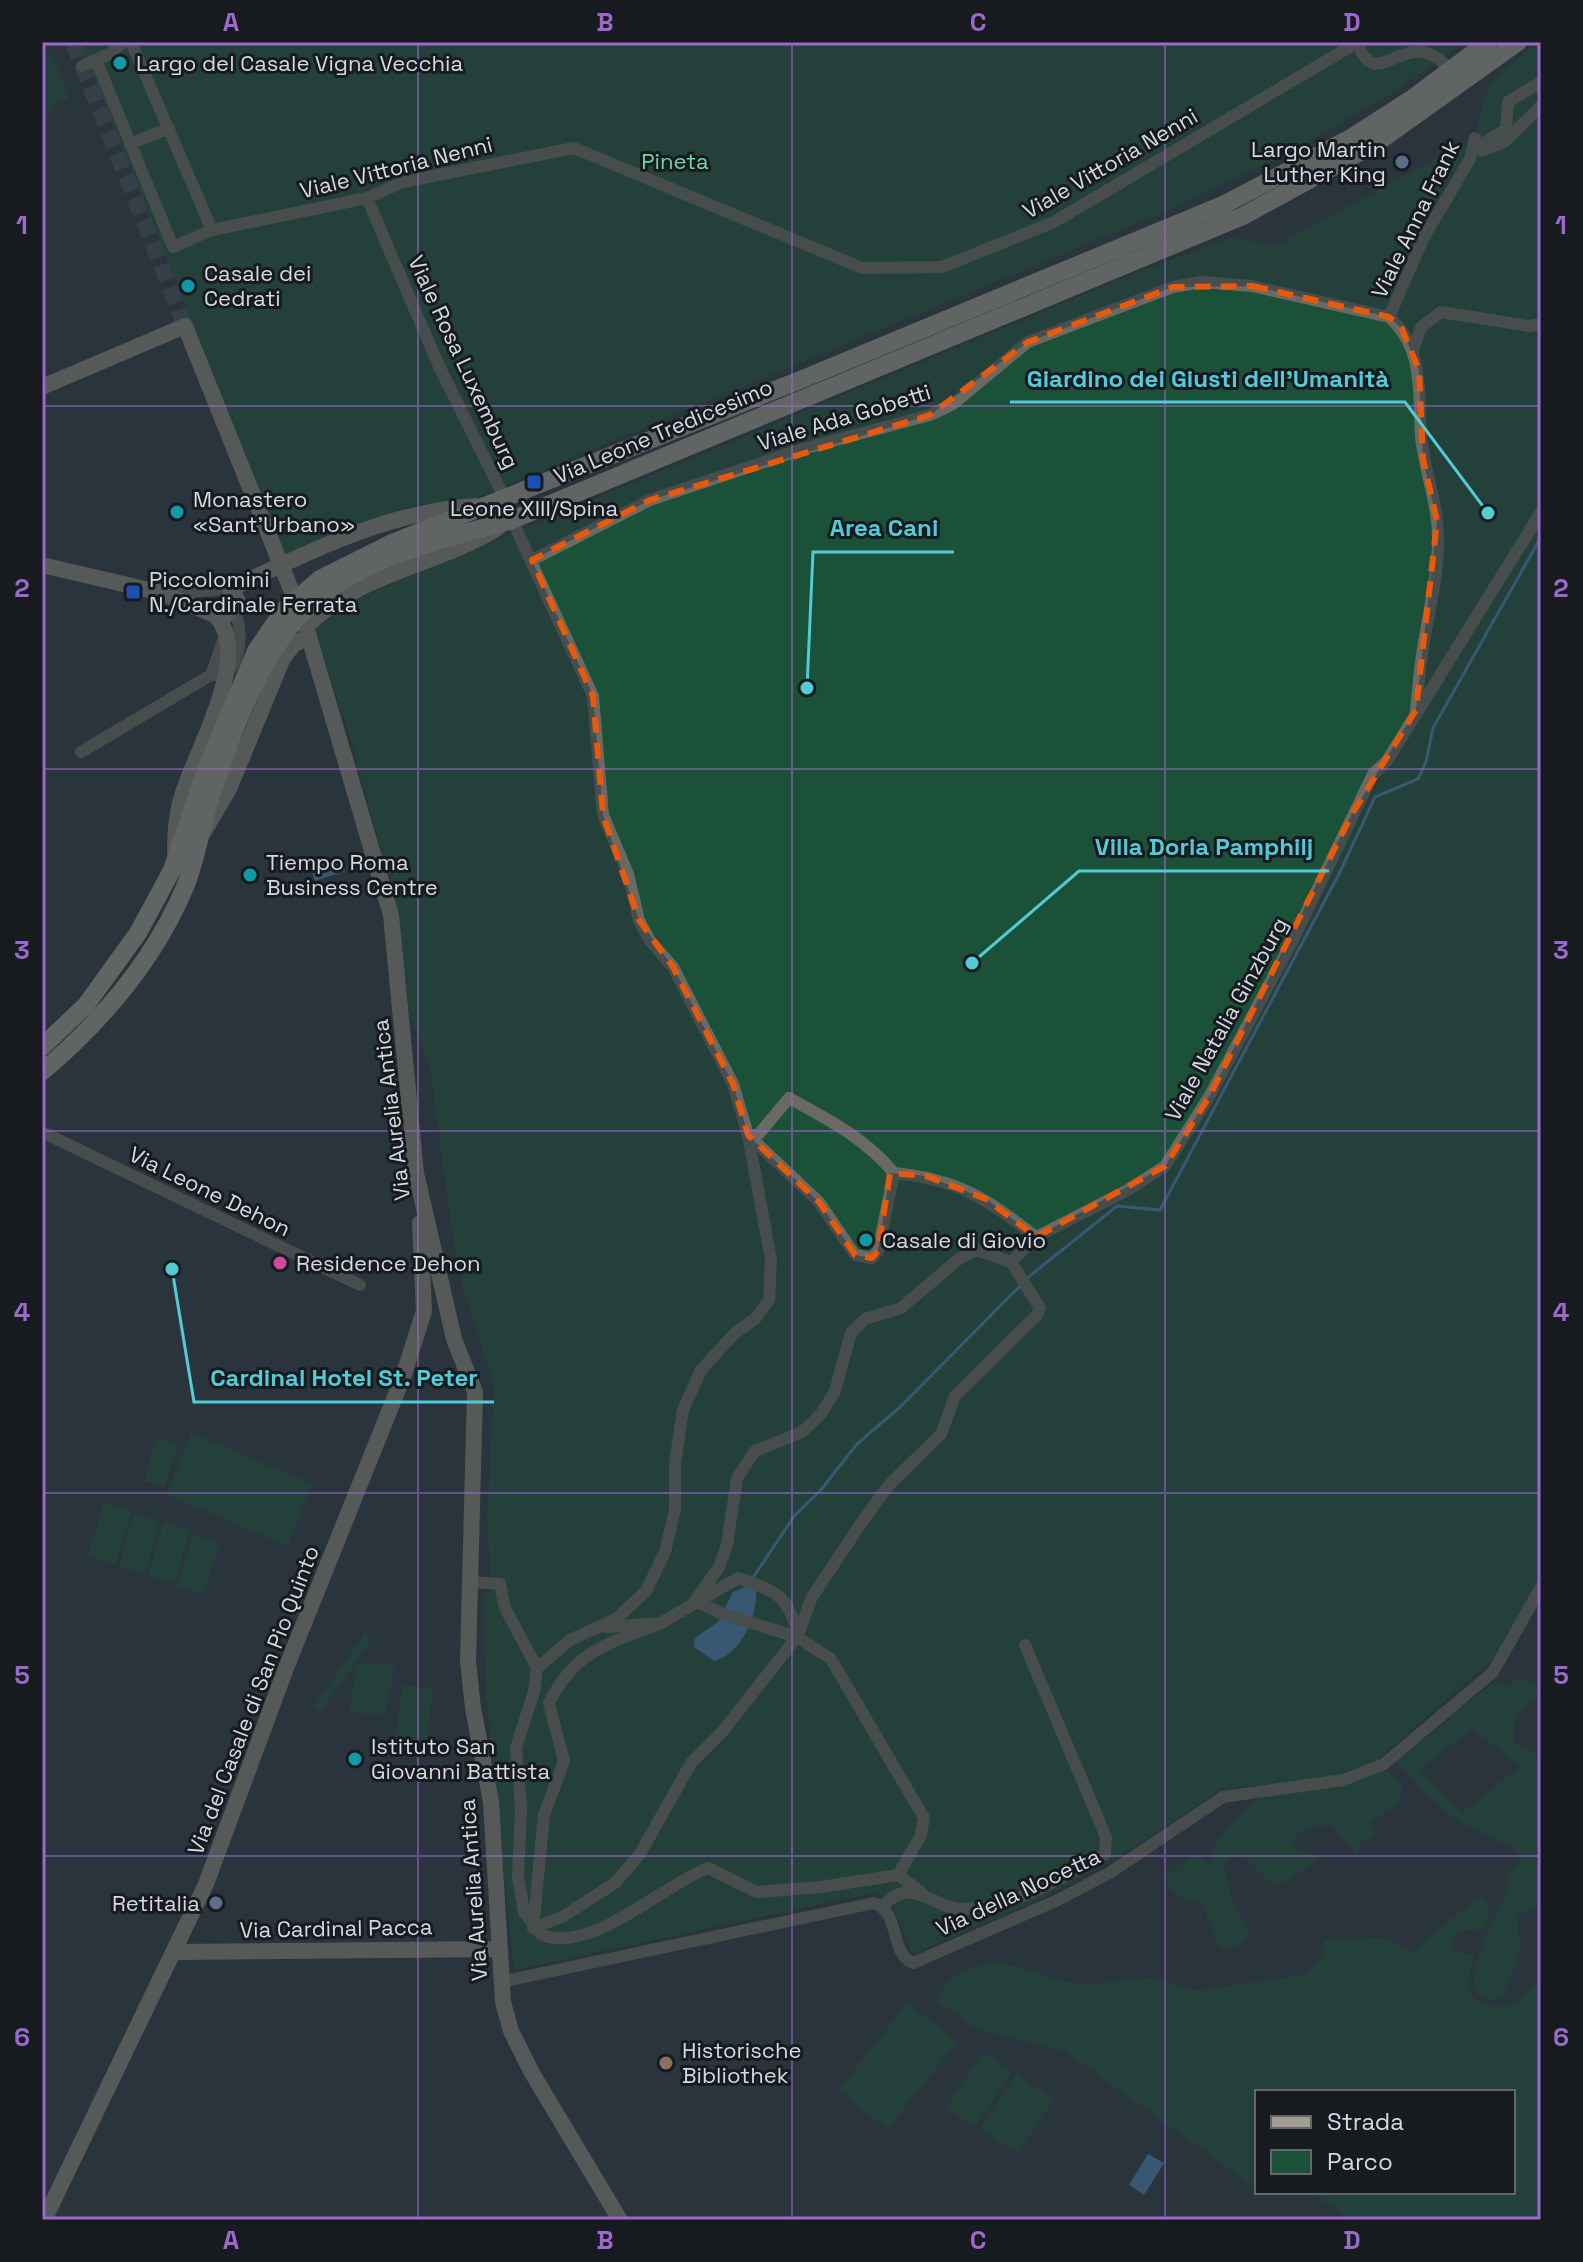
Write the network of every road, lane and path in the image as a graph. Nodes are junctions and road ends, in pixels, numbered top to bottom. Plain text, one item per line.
1 (123, 42) edge
2 (131, 42) edge
3 (1358, 42) edge
4 (1488, 42) edge
5 (1518, 42) edge
6 (1451, 71) junction
7 (1541, 82) edge
8 (1541, 106) edge
9 (169, 128) junction
10 (130, 144) junction
11 (1473, 149) junction
12 (367, 198) junction
13 (212, 230) junction
14 (1389, 317) junction
15 (1541, 324) edge
16 (1413, 350) junction
17 (42, 387) edge
18 (505, 499) junction
19 (486, 506) junction
20 (1541, 512) edge
21 (512, 520) junction
22 (532, 560) junction
23 (282, 564) junction
24 (42, 565) edge
25 (355, 567) junction
26 (230, 589) junction
27 (162, 593) junction
28 (235, 610) junction
29 (215, 615) junction
30 (308, 632) junction
31 (265, 649) junction
32 (219, 675) junction
33 (1416, 710) junction
34 (81, 752) dead end
35 (200, 838) junction
36 (175, 860) junction
37 (42, 1047) edge
38 (42, 1072) edge
39 (42, 1132) edge
40 (748, 1135) junction
41 (416, 1173) junction
42 (894, 1173) junction
43 (1036, 1237) junction
44 (1011, 1262) junction
45 (360, 1285) dead end
46 (424, 1311) junction
47 (454, 1339) junction
48 (469, 1582) junction
49 (1541, 1587) edge
50 (695, 1601) junction
51 (661, 1623) junction
52 (601, 1627) junction
53 (797, 1637) junction
54 (1025, 1645) dead end
55 (537, 1668) junction
56 (898, 1875) junction
57 (921, 1892) junction
58 (883, 1906) junction
59 (533, 1928) junction
60 (498, 1949) junction
61 (175, 1952) junction
62 (500, 1982) junction
63 (44, 2220) edge
64 (620, 2220) edge

1 - 10 street
2 - 9 street
3 - 6 street
3 - 12 street, Viale Vittoria Nenni
4 - 6 main road, Via Leone Tredicesimo
5 - 21 main road, Via Leone Tredicesimo
6 - 18 main road, Via Leone Tredicesimo
7 - 11 street
8 - 11 street
9 - 10 street
9 - 13 street
10 - 13 street, Viale Vittoria Nenni
11 - 14 street, Viale Anna Frank
12 - 13 street, Viale Vittoria Nenni
12 - 18 street, Viale Rosa Luxemburg
14 - 16 street
14 - 22 street, Viale Ada Gobetti
15 - 16 street
16 - 33 street
17 - 23 main road, Via Aurelia Antica
18 - 19 main road, Via Leone Tredicesimo
19 - 23 main road
19 - 25 main road, Via Leone Tredicesimo
20 - 33 street, Viale Natalia Ginzburg
21 - 22 street
21 - 25 main road, Via Leone Tredicesimo
21 - 30 main road
22 - 40 street
23 - 26 main road
23 - 30 main road, Via Aurelia Antica
24 - 27 main road
25 - 31 main road, Via Leone Tredicesimo
26 - 27 street
26 - 28 main road
27 - 29 main road
28 - 29 main road
28 - 32 street
29 - 32 main road
30 - 35 main road
30 - 41 main road, Via Aurelia Antica
31 - 35 main road, Via Leone Tredicesimo
31 - 36 main road, Via Leone Tredicesimo
32 - 34 street
32 - 36 main road
33 - 43 street, Viale Natalia Ginzburg
35 - 38 main road, Via Leone Tredicesimo
36 - 37 main road, Via Leone Tredicesimo
39 - 45 street, Via Leone Dehon
40 - 42 street
40 - 42 street
40 - 52 street
41 - 46 main road, Via del Casale di San Pio Quinto
41 - 47 main road, Via Aurelia Antica
42 - 43 street
43 - 44 street, Viale Natalia Ginzburg
44 - 50 street
44 - 53 street
46 - 47 main road
46 - 61 main road, Via del Casale di San Pio Quinto
47 - 48 main road, Via Aurelia Antica
48 - 55 street
48 - 60 main road, Via Aurelia Antica
49 - 58 street, Via della Nocetta
50 - 51 street
50 - 53 street
50 - 53 street
51 - 52 street
51 - 59 street
52 - 55 street
53 - 56 street
53 - 59 street
54 - 57 street
55 - 59 street
56 - 57 street
56 - 59 street
57 - 58 street
58 - 62 street
60 - 61 main road, Via Cardinal Pacca
60 - 62 main road, Via Aurelia Antica
61 - 63 main road, Via del Casale di San Pio Quinto
62 - 64 main road, Via Aurelia Antica

